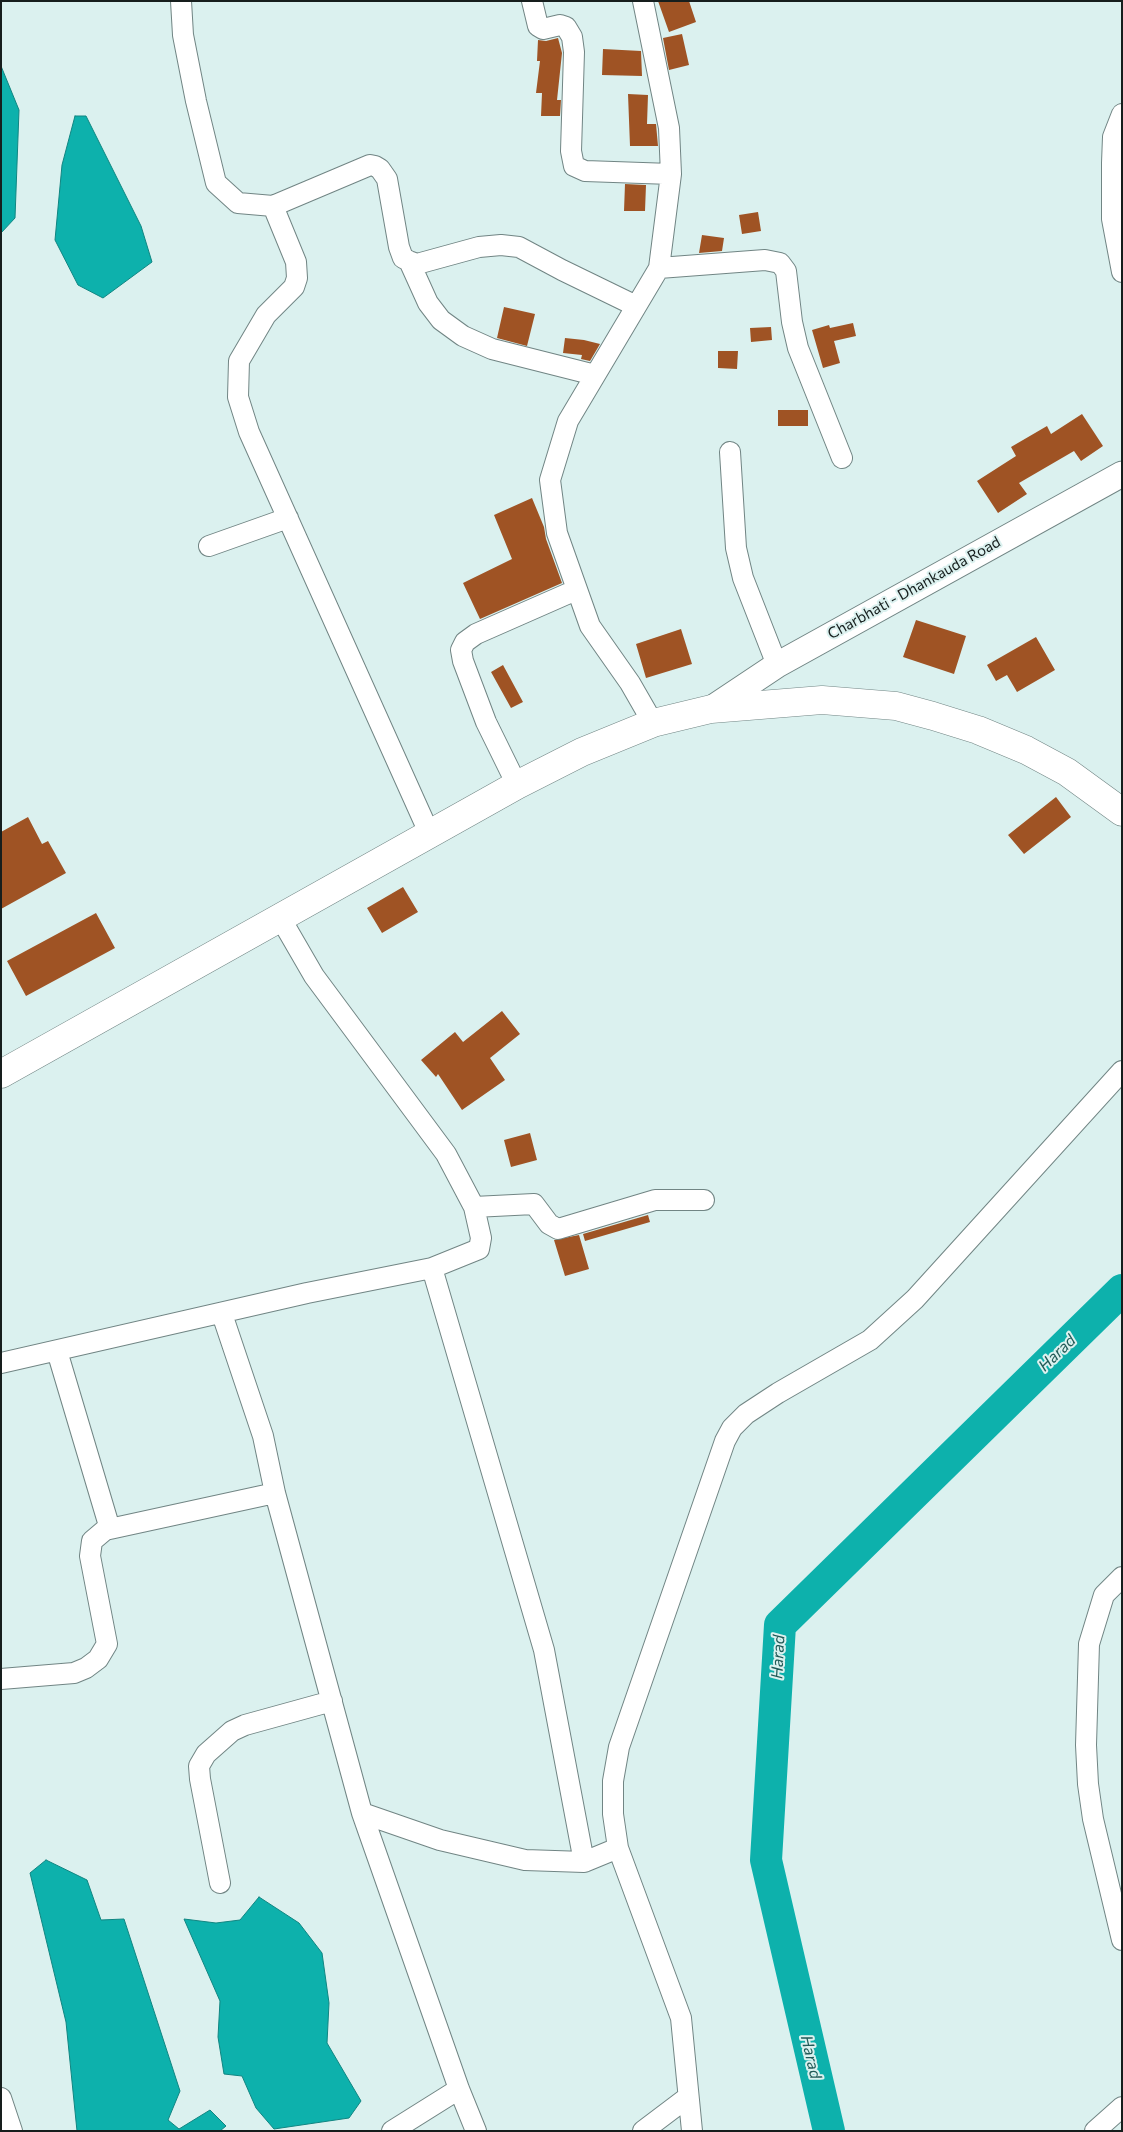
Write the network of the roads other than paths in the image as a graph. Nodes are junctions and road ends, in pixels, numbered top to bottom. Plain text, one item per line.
1 (181, 1) edge
2 (532, 1) edge
3 (643, 1) edge
4 (1122, 114) edge
5 (672, 174) junction
6 (272, 206) junction
7 (409, 262) junction
8 (659, 268) junction
9 (1122, 272) edge
10 (636, 306) junction
11 (595, 376) junction
12 (730, 452) dead end
13 (842, 458) dead end
14 (1122, 474) edge
15 (288, 518) junction
16 (209, 546) dead end
17 (576, 590) junction
18 (777, 665) junction
19 (711, 708) junction
20 (653, 723) junction
21 (510, 789) junction
22 (1122, 812) edge
23 (430, 835) junction
24 (280, 919) junction
25 (1122, 1071) edge
26 (1, 1074) edge
27 (704, 1200) dead end
28 (474, 1206) junction
29 (432, 1268) junction
30 (222, 1314) junction
31 (57, 1351) junction
32 (1, 1363) edge
33 (275, 1493) junction
34 (110, 1529) junction
35 (1122, 1577) edge
36 (1, 1678) edge
37 (332, 1701) junction
38 (362, 1813) junction
39 (618, 1848) junction
40 (1113, 1856) edge
41 (584, 1862) junction
42 (220, 1883) dead end
43 (1122, 1940) edge
44 (459, 2089) junction
45 (688, 2097) junction
46 (1, 2098) edge
47 (1122, 2107) edge
48 (12, 2131) edge
49 (392, 2131) edge
50 (476, 2131) edge
51 (643, 2131) edge
52 (692, 2131) edge
53 (1094, 2131) edge

1 - 6 street
2 - 5 street
3 - 5 street
4 - 9 street
5 - 8 street
6 - 7 street
6 - 15 street
7 - 10 street
7 - 11 street
8 - 10 street
8 - 13 street
10 - 11 street
11 - 17 street
12 - 18 street
14 - 18 street, Charbhati - Dhankauda Road
15 - 16 street
15 - 23 street
17 - 20 street
17 - 21 street
18 - 19 street, Charbhati - Dhankauda Road
19 - 20 main road
19 - 22 main road
20 - 21 main road
21 - 23 main road
23 - 24 main road
24 - 26 main road
24 - 28 street
25 - 39 street
27 - 28 street
28 - 29 street
29 - 30 street
29 - 41 street
30 - 31 street
30 - 33 street
31 - 32 street
31 - 34 street
33 - 34 street
33 - 37 street
34 - 36 street
35 - 40 street
37 - 38 street
37 - 42 street
38 - 41 street
38 - 44 street
39 - 41 street
39 - 45 street
40 - 43 street
44 - 49 street
44 - 50 street
45 - 51 street
45 - 52 street
46 - 48 street
47 - 53 street

